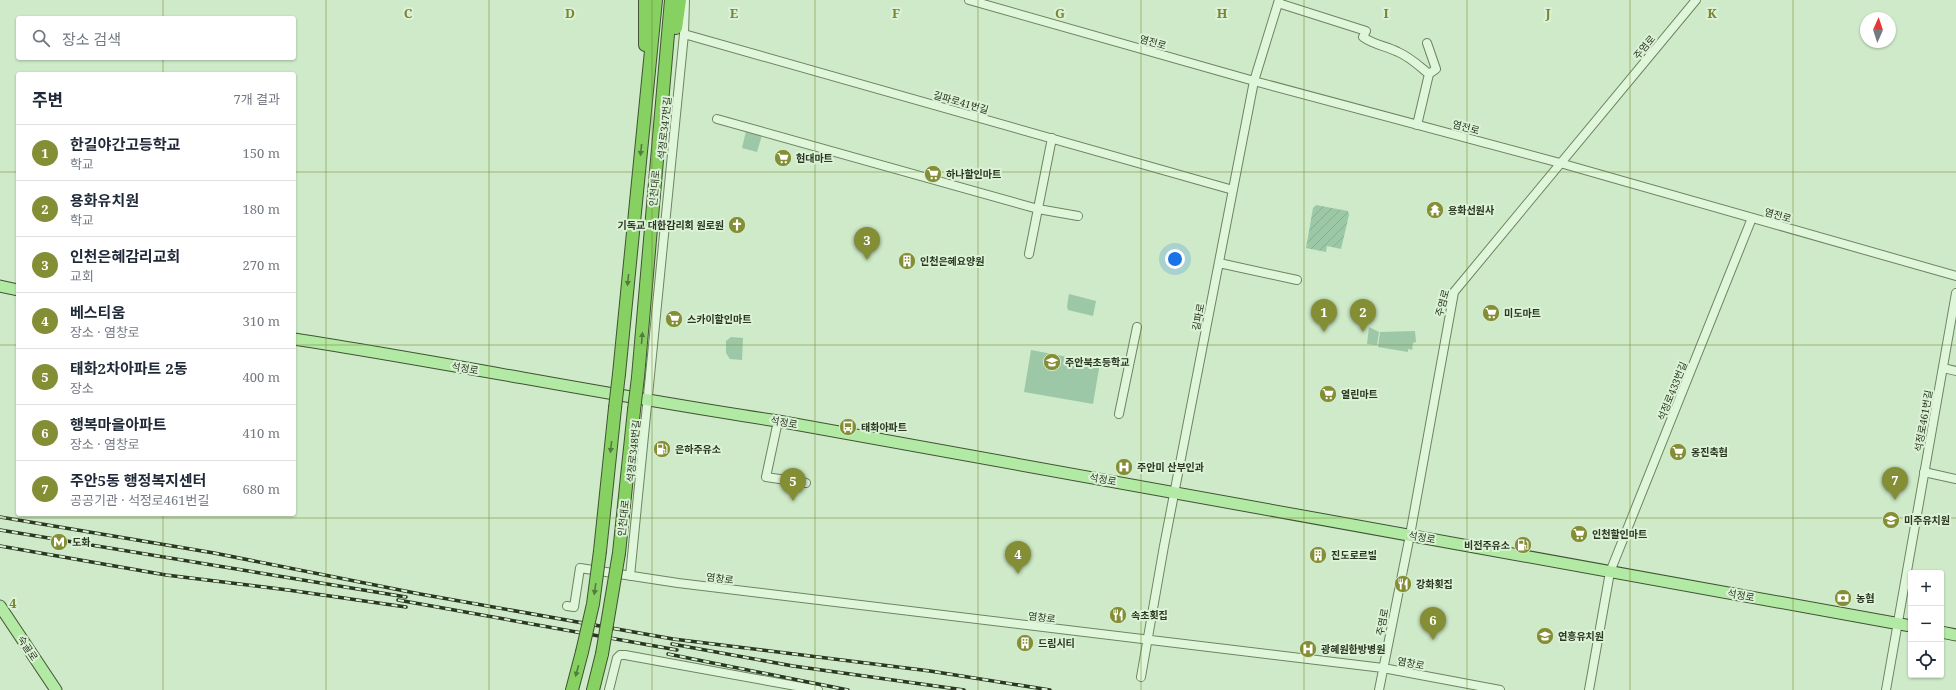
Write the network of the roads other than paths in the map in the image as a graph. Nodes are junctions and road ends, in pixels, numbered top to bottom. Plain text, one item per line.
1 (645, 0) edge
2 (656, 0) edge
3 (671, 0) edge
4 (680, 0) edge
5 (685, 0) edge
6 (970, 0) edge
7 (1696, 0) edge
8 (980, 1) edge
9 (1279, 1) edge
10 (684, 34) junction
11 (1427, 43) dead end
12 (1429, 74) junction
13 (1254, 82) junction
14 (717, 119) dead end
15 (644, 122) junction
16 (659, 125) junction
17 (1416, 125) junction
18 (1052, 138) junction
19 (1560, 163) junction
20 (1233, 190) junction
21 (1038, 209) junction
22 (1078, 216) dead end
23 (1752, 218) junction
24 (1029, 254) dead end
25 (1219, 263) junction
26 (1956, 276) edge
27 (1297, 280) dead end
28 (0, 286) edge
29 (16, 290) edge
30 (1956, 294) edge
31 (1137, 327) dead end
32 (296, 339) edge
33 (1943, 368) junction
34 (1956, 371) edge
35 (648, 401) junction
36 (1119, 414) dead end
37 (778, 421) junction
38 (1924, 472) junction
39 (1956, 479) edge
40 (806, 483) dead end
41 (1174, 492) junction
42 (1410, 535) junction
43 (1610, 572) junction
44 (630, 576) junction
45 (0, 606) edge
46 (567, 606) dead end
47 (1898, 624) junction
48 (1908, 626) edge
49 (1944, 633) edge
50 (1956, 635) edge
51 (1147, 640) junction
52 (1383, 668) junction
53 (1141, 677) dead end
54 (56, 690) edge
55 (572, 690) edge
56 (593, 690) edge
57 (609, 690) edge
58 (818, 690) edge
59 (1379, 690) edge
60 (1500, 690) edge
61 (1588, 690) edge
62 (1886, 690) edge

1 - 15 highway
2 - 15 highway, 인천대로
3 - 16 highway, 인천대로
4 - 16 highway
5 - 10 street, 석정로347번길
6 - 8 street, 염전로
7 - 19 street, 주염로
8 - 13 street, 염전로
9 - 12 street
9 - 13 street, 길파로
10 - 18 street, 길파로41번길
10 - 35 street, 석정로347번길
11 - 12 street
12 - 17 street
13 - 17 street, 염전로
13 - 20 street, 길파로
14 - 21 street
15 -> 55 highway, 인천대로, bridge
56 -> 16 highway, 인천대로, bridge
17 - 19 street, 염전로
18 - 20 street, 길파로41번길
18 - 21 street
19 - 23 street, 염전로
19 - 42 street, 주염로
20 - 25 street, 길파로
21 - 22 street
21 - 24 street
23 - 26 street, 염전로
23 - 43 street, 석정로433번길
25 - 27 street
25 - 41 street, 길파로
28 - 29 main road
30 - 33 street, 석정로461번길
31 - 36 street
32 - 35 main road, 석정로
33 - 34 street
33 - 38 street, 석정로461번길
35 - 37 main road, 석정로
35 - 44 street, 석정로348번길
37 - 40 street
37 - 41 main road, 석정로
38 - 39 street
38 - 47 street, 석정로461번길
41 - 42 main road, 석정로
41 - 51 street, 길파로
42 - 43 main road, 석정로
42 - 52 street, 주염로
43 - 47 main road, 석정로
43 - 61 street, 석정로433번길
44 - 46 street, 염창로
44 - 51 street, 염창로
45 - 54 main road, 숙골로
47 - 48 main road, 석정로
47 - 62 street, 석정로461번길
49 - 50 main road
51 - 52 street, 염창로
51 - 53 street, 길파로
52 - 59 street, 주염로
52 - 60 street, 염창로
57 - 58 street

